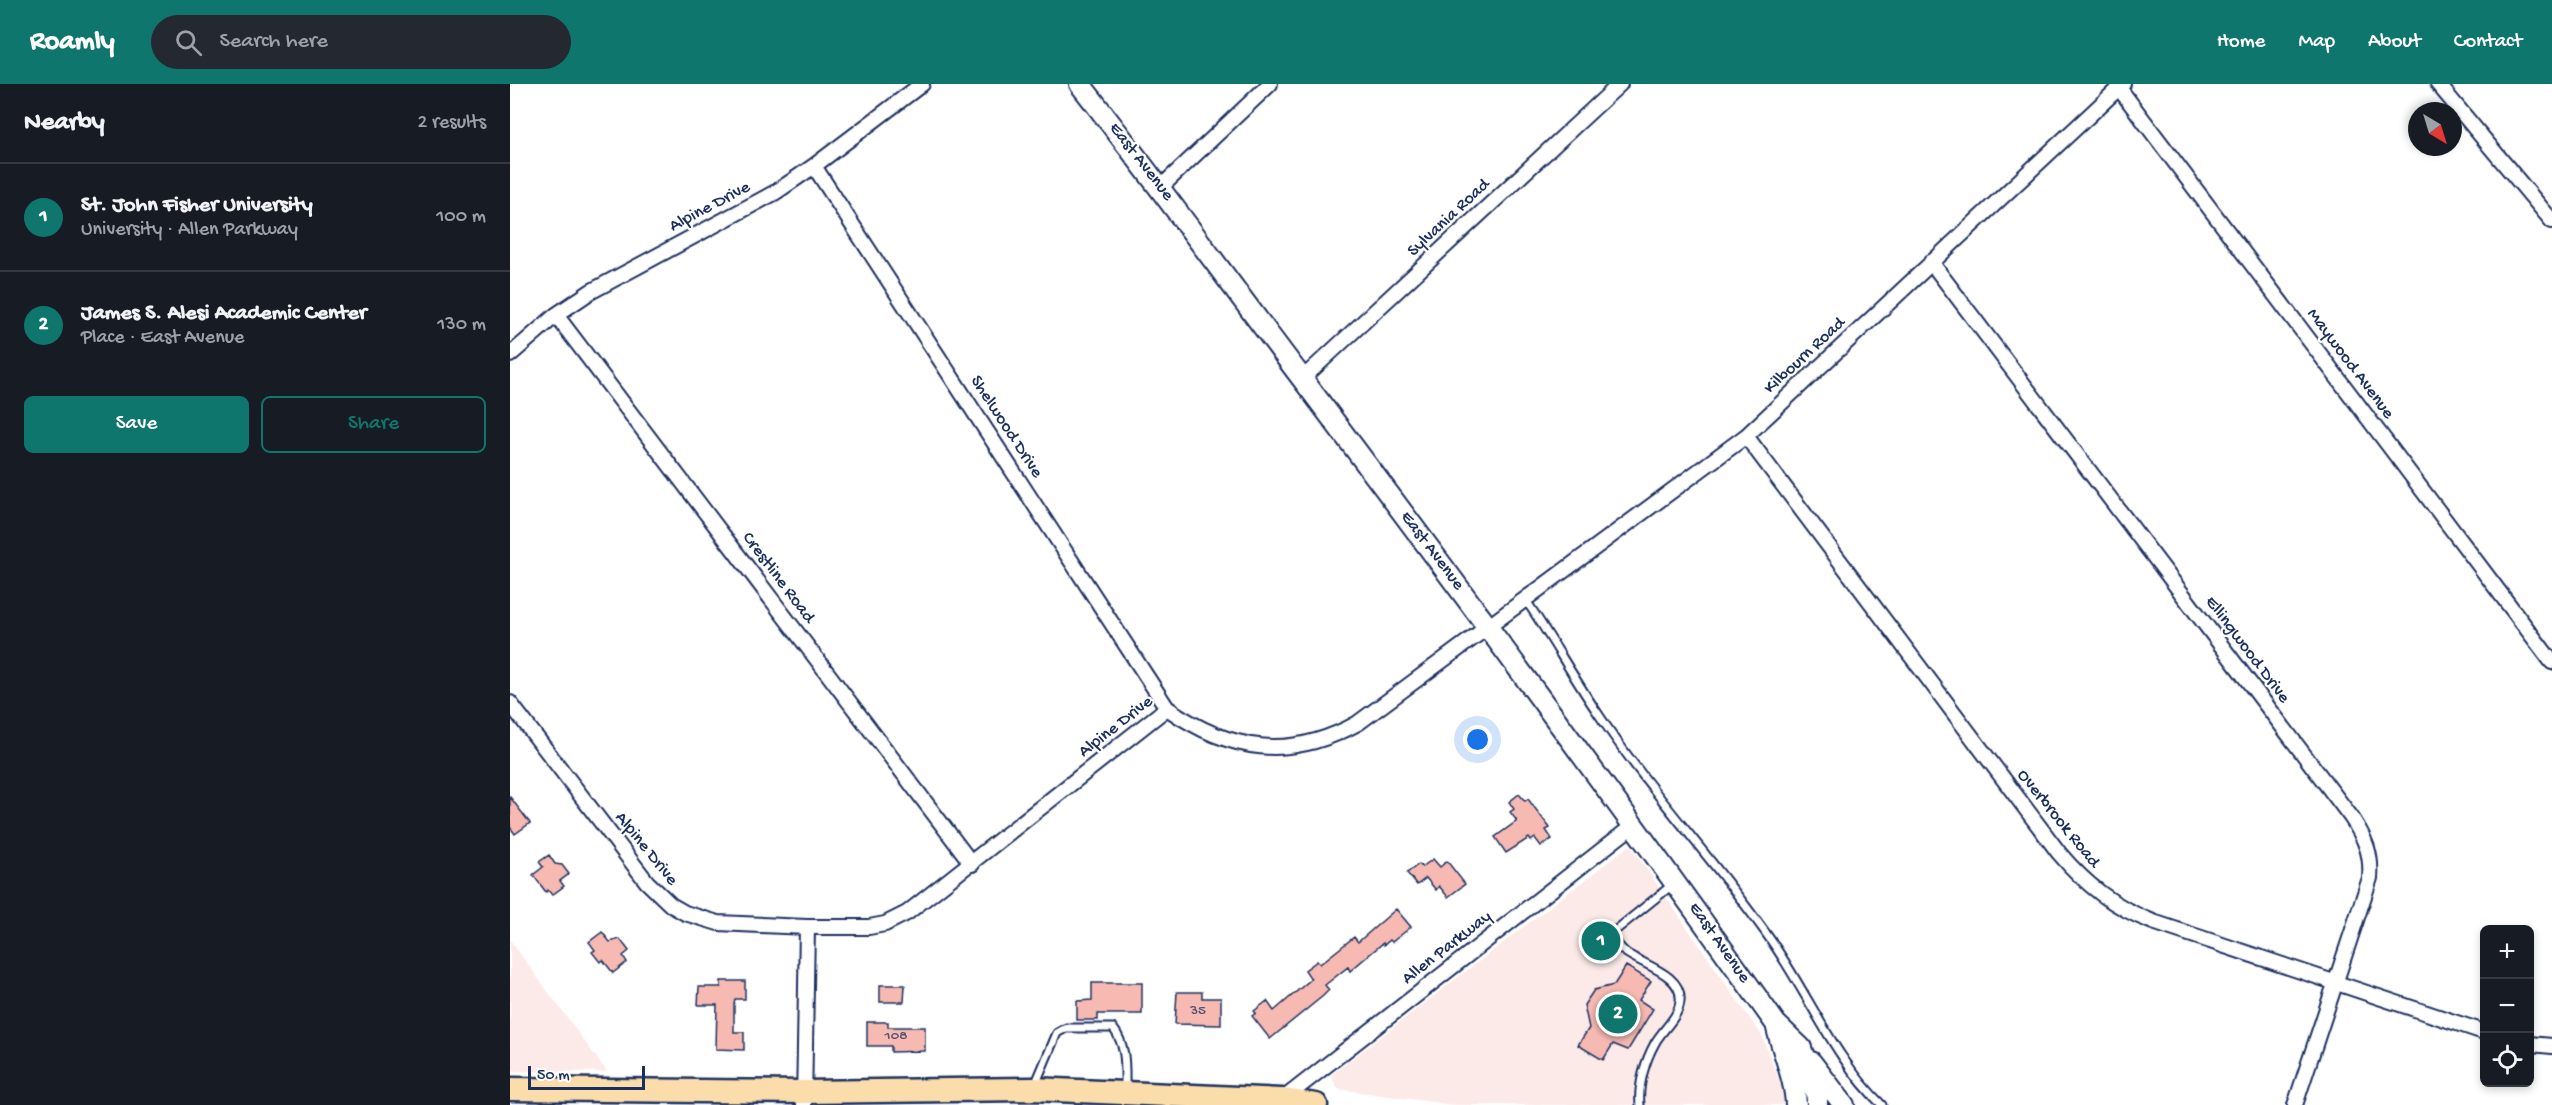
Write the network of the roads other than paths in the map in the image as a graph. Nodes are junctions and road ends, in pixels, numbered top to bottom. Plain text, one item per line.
1 (922, 84) edge
2 (1080, 84) edge
3 (1270, 84) edge
4 (1620, 84) edge
5 (2438, 84) edge
6 (2121, 86) edge
7 (814, 166) junction
8 (1161, 187) junction
9 (2552, 221) edge
10 (1931, 262) junction
11 (556, 315) junction
12 (510, 355) edge
13 (1302, 379) junction
14 (1746, 436) junction
15 (1525, 599) junction
16 (1489, 626) junction
17 (2552, 662) edge
18 (510, 703) edge
19 (1167, 708) junction
20 (1634, 825) junction
21 (972, 864) junction
22 (1676, 882) junction
23 (807, 927) junction
24 (2334, 984) junction
25 (1776, 1024) junction
26 (2480, 1031) edge
27 (2534, 1044) edge
28 (2552, 1046) edge
29 (1801, 1048) junction
30 (510, 1089) edge
31 (1032, 1089) junction
32 (1125, 1095) junction
33 (804, 1099) edge
34 (1282, 1100) junction
35 (1316, 1105) edge
36 (1640, 1105) edge
37 (1796, 1105) edge
38 (1817, 1105) edge
39 (1844, 1105) edge
40 (1882, 1105) edge
41 (2295, 1105) edge

1 - 7 street, Alpine Drive
2 - 8 main road, East Avenue
3 - 8 street
4 - 13 street, Sylvania Road
5 - 9 street
6 - 10 street, Kilbourn Road
6 - 17 street, Maywood Avenue
7 - 11 street, Alpine Drive
7 - 19 street, Shelwood Drive
8 - 13 main road, East Avenue
10 - 14 street, Kilbourn Road
10 - 24 street, Ellingwood Drive
11 - 12 street, Alpine Drive
11 - 21 street, Crestline Road
13 - 16 main road, East Avenue
14 - 15 street, Kilbourn Road
14 - 24 street, Overbrook Road
15 - 16 street, Kilbourn Road
15 - 40 lane
16 - 19 street, Alpine Drive
16 - 20 main road, East Avenue
18 - 23 street, Alpine Drive
19 - 21 street, Alpine Drive
20 - 22 main road, East Avenue
20 - 34 street, Allen Parkway
21 - 23 street, Alpine Drive
22 - 25 main road, East Avenue
22 - 36 lane
23 - 33 street
24 - 26 street, Overbrook Road
24 - 41 street, Ellingwood Drive
25 - 29 main road, East Avenue
25 - 37 main road, East Avenue
27 - 28 street
29 - 38 main road, East Avenue
29 - 39 main road
30 - 33 main road
31 - 32 main road
31 - 32 lane
31 - 33 main road
32 - 34 main road
34 - 35 main road

